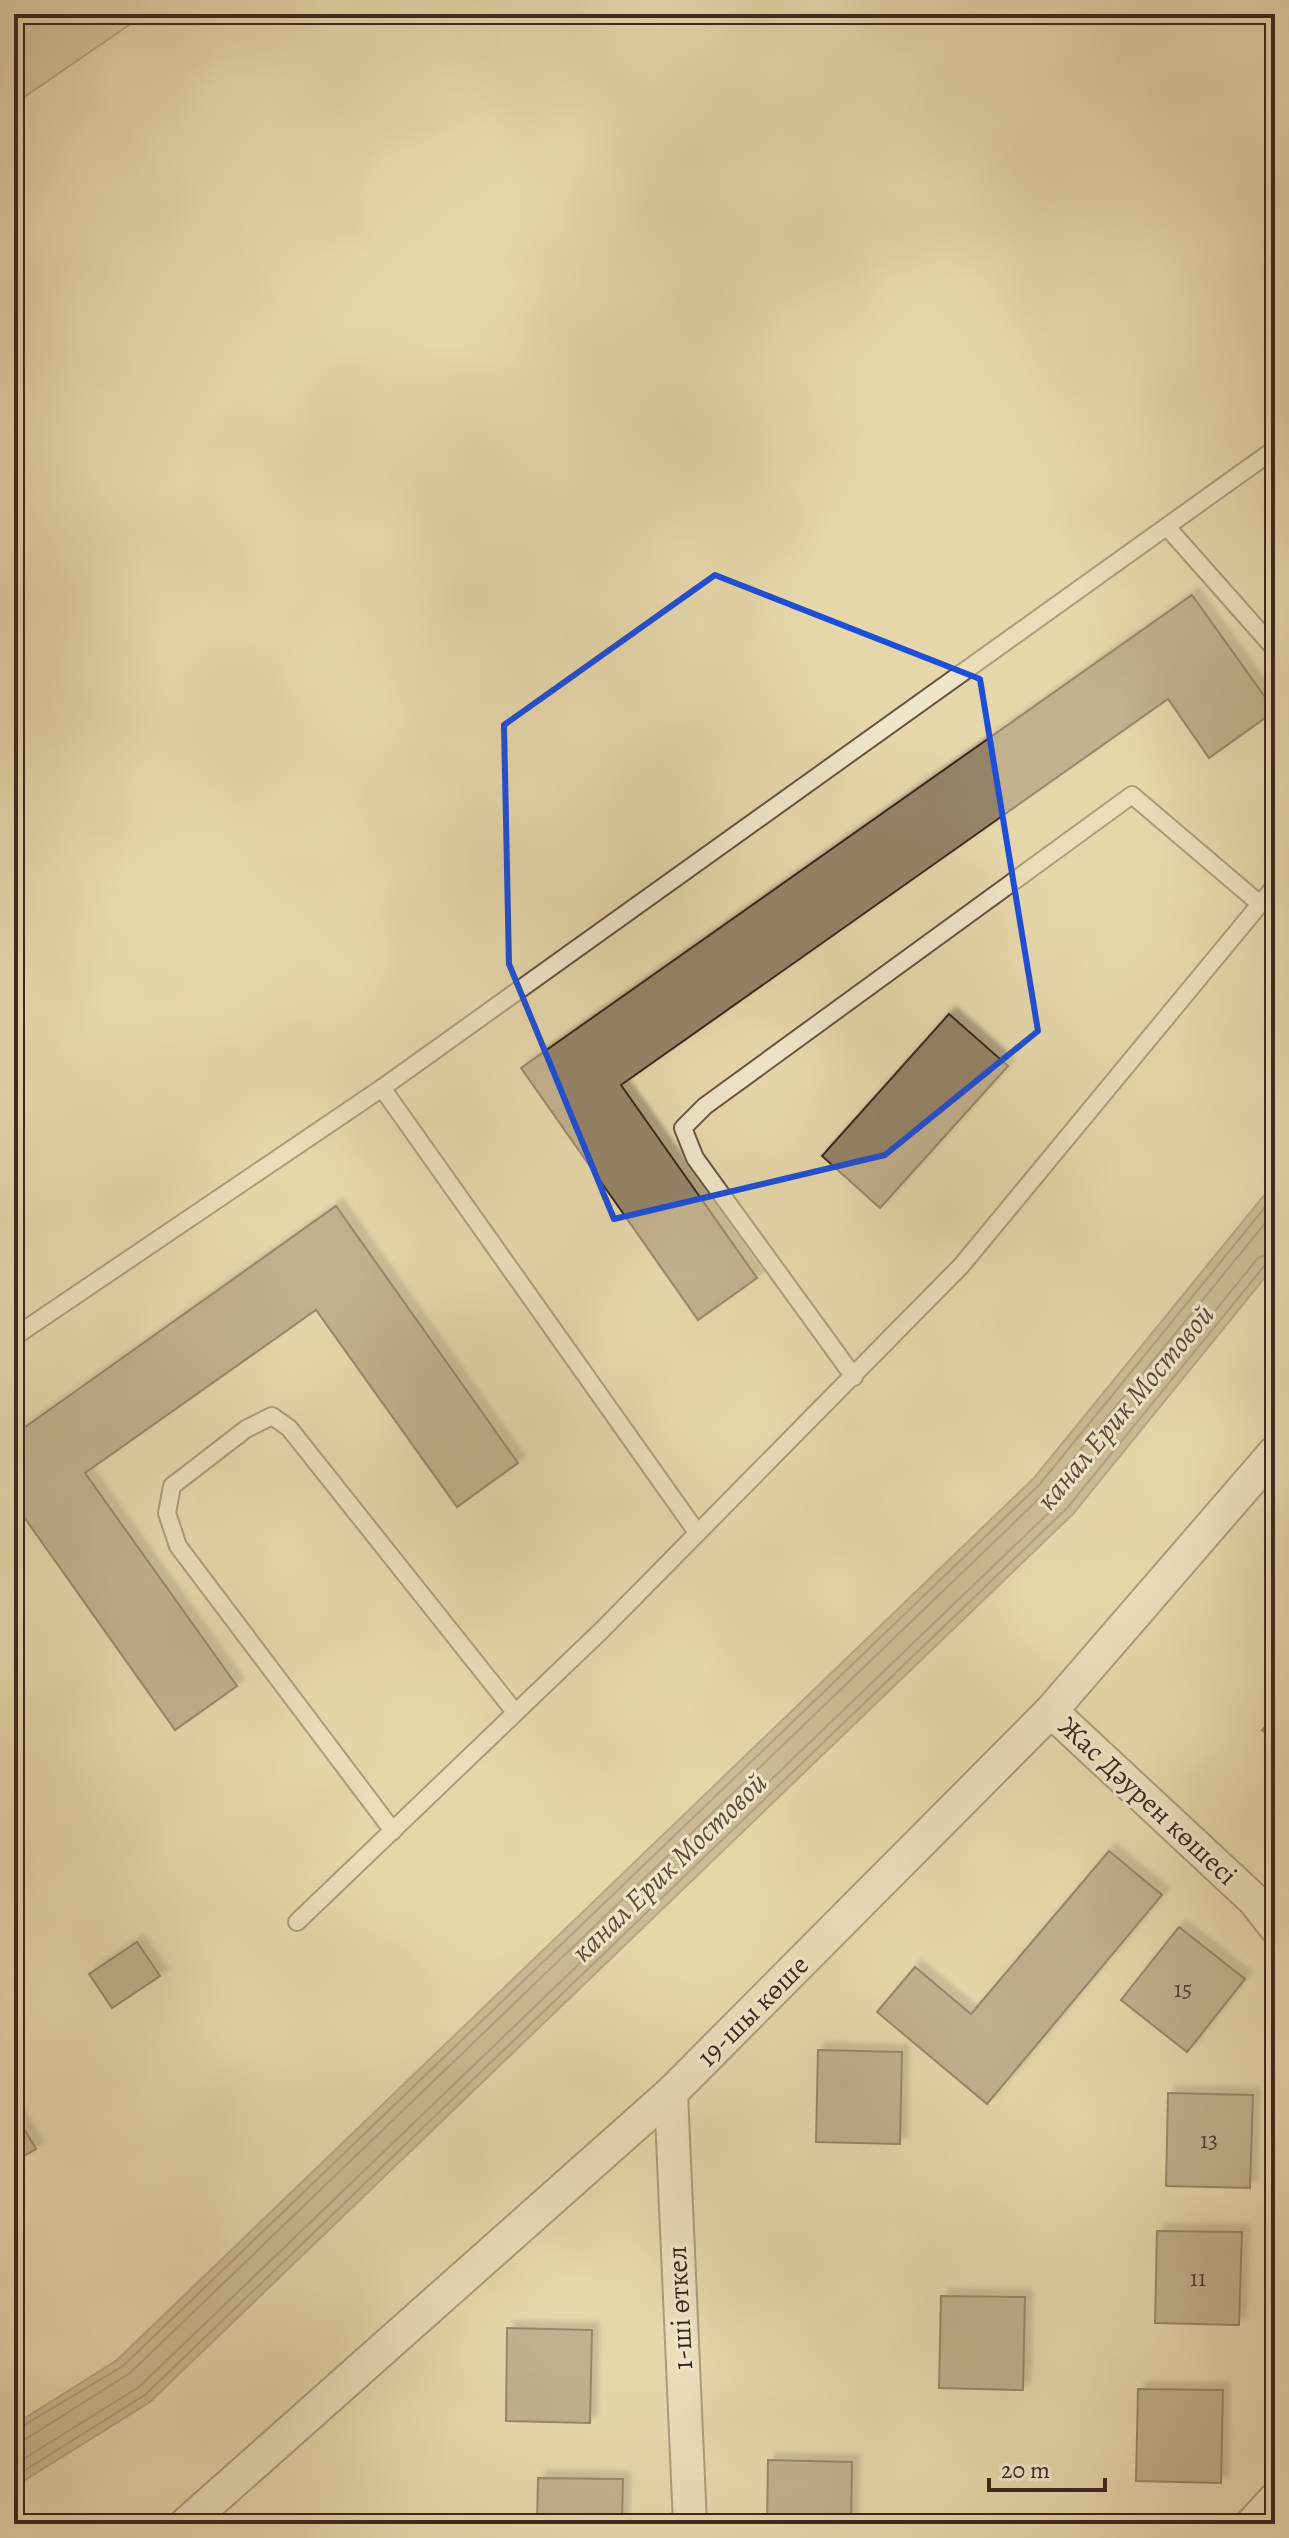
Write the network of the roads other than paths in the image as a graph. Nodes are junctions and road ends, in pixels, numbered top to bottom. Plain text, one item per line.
1 (1275, 449) edge
2 (1167, 527) junction
3 (1275, 649) edge
4 (1275, 886) edge
5 (1260, 904) junction
6 (382, 1088) junction
7 (14, 1337) edge
8 (854, 1377) junction
9 (1275, 1452) edge
10 (696, 1531) junction
11 (1051, 1711) junction
12 (515, 1712) junction
13 (393, 1831) junction
14 (297, 1922) dead end
15 (1275, 1927) edge
16 (671, 2093) junction
17 (1275, 2499) edge
18 (186, 2524) edge
19 (690, 2524) edge
20 (1252, 2524) edge

1 - 2 lane
2 - 3 lane
2 - 6 lane
4 - 5 lane
5 - 8 lane
5 - 8 lane
6 - 7 lane
6 - 10 lane
8 - 10 lane
9 - 11 street, 19-шы көше
10 - 12 lane
11 - 15 street, Жас Дәурен көшесі
11 - 16 street, 19-шы көше
12 - 13 lane
12 - 13 lane
13 - 14 lane
16 - 18 street, 19-шы көше
16 - 19 street, 1-шi өткел
17 - 20 street

